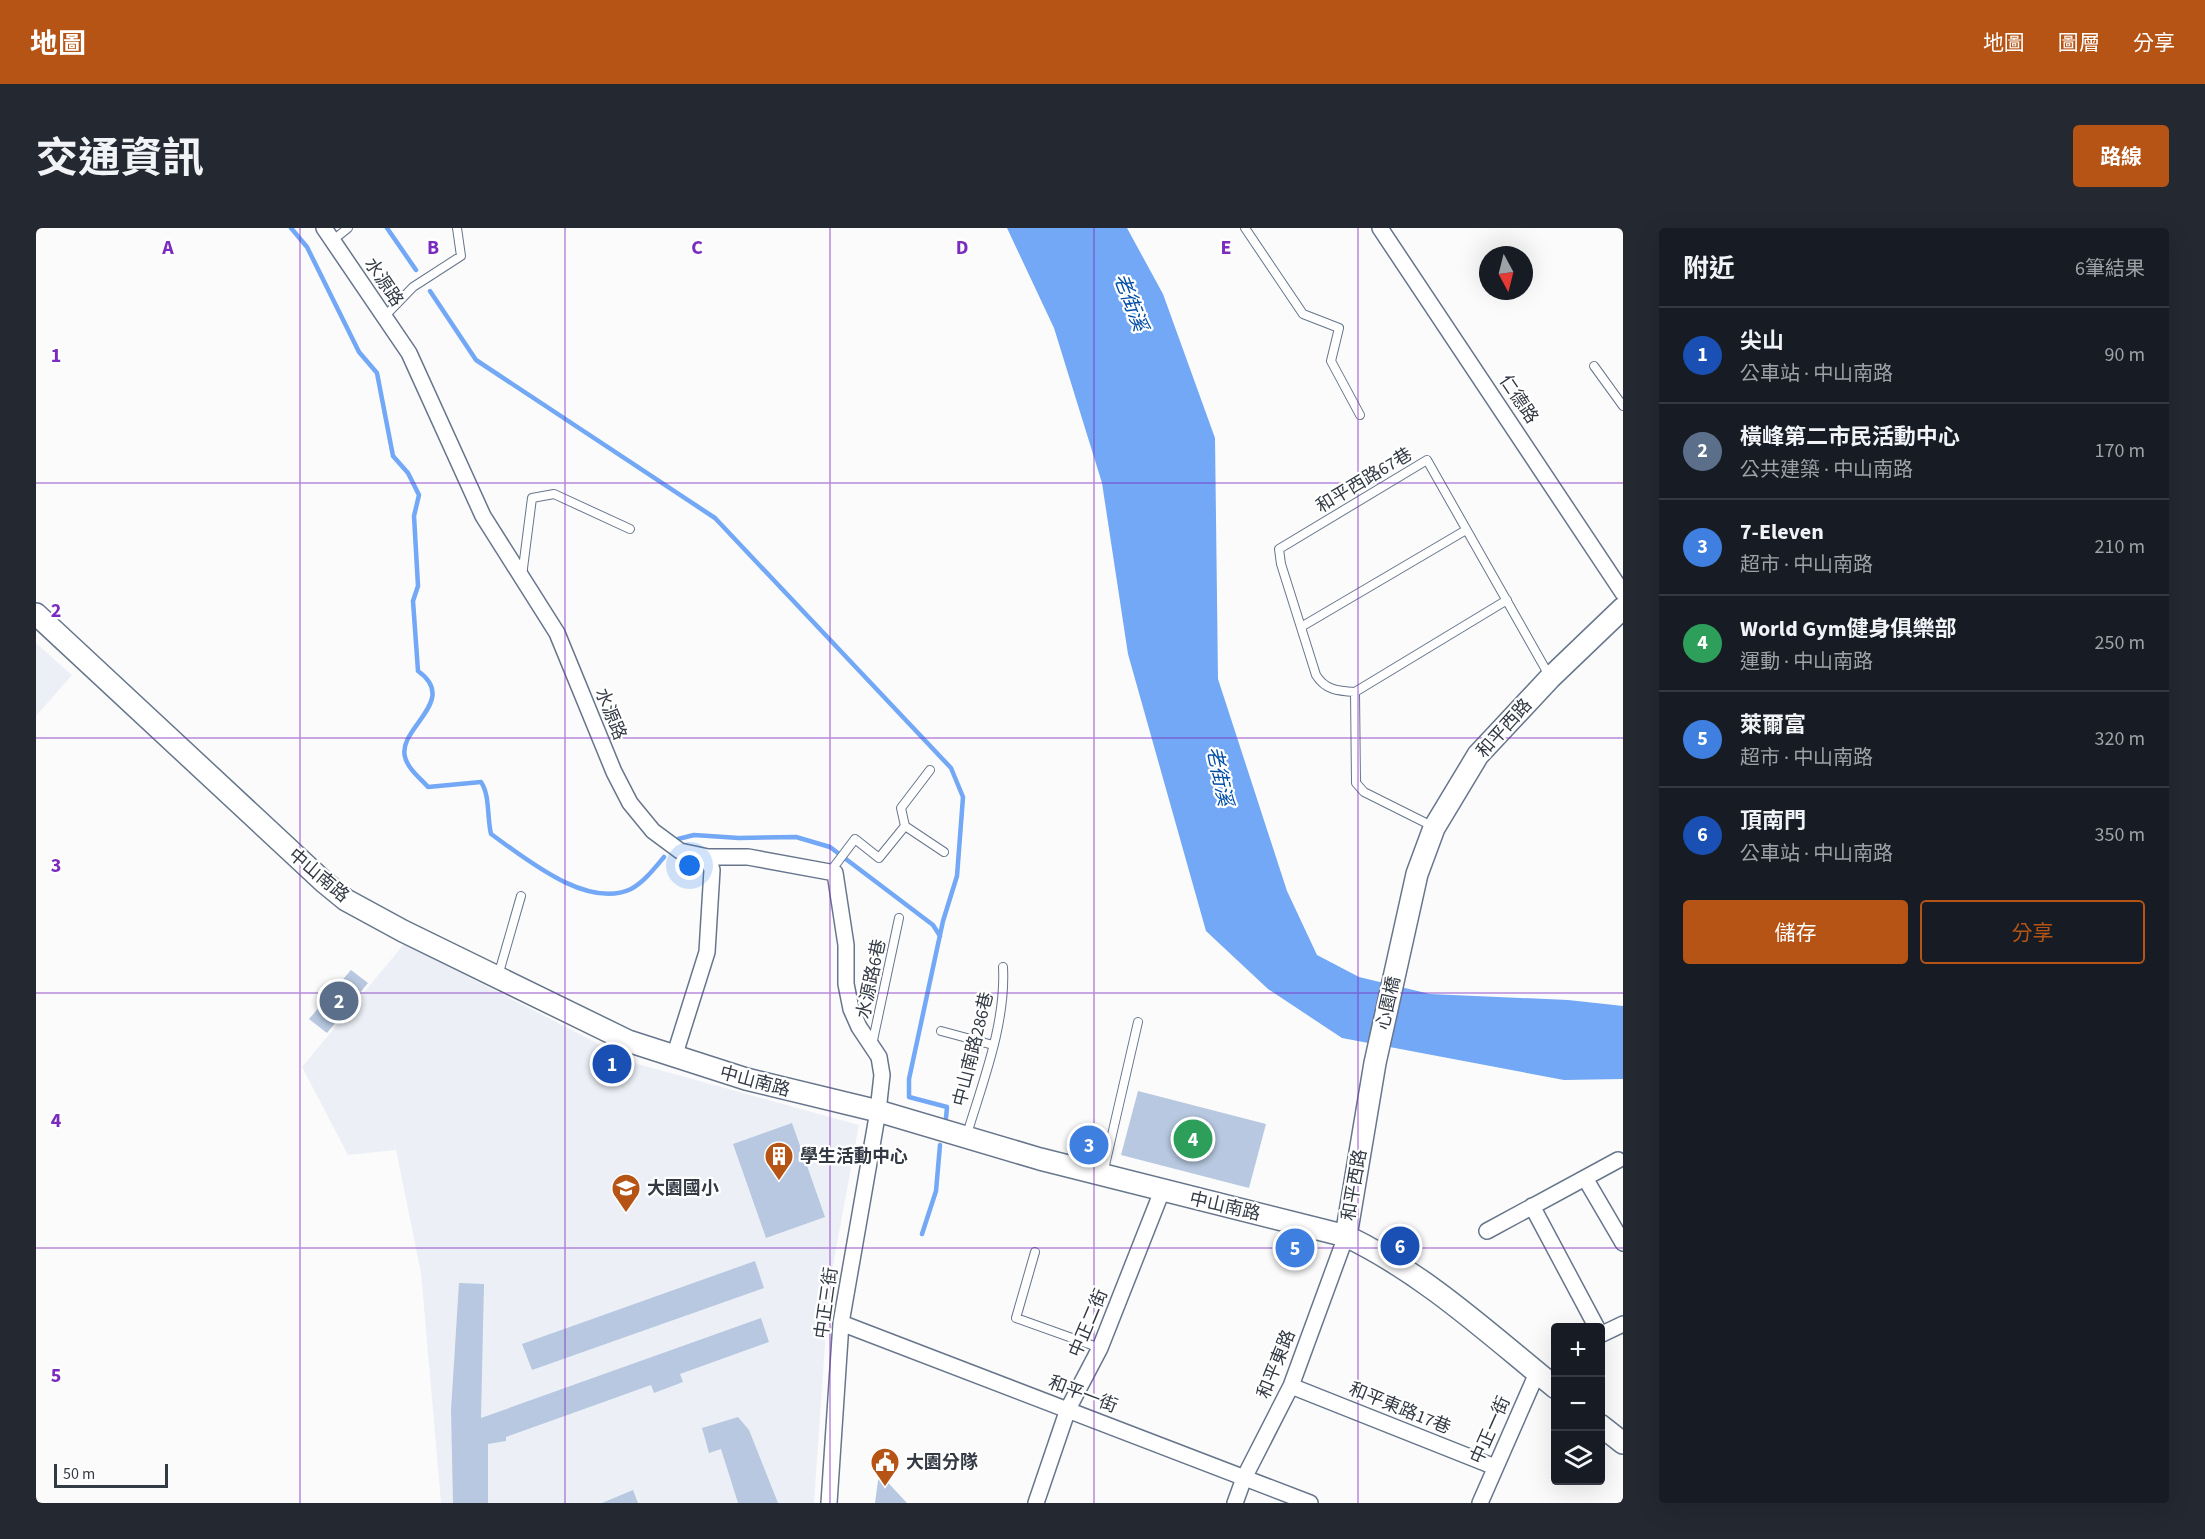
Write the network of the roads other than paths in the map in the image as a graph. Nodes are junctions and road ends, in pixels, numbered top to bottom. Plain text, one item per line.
1 (348, 228) edge
2 (457, 228) edge
3 (1245, 228) edge
4 (1380, 228) edge
5 (328, 234) edge
6 (384, 317) junction
7 (1594, 366) dead end
8 (1623, 406) edge
9 (1360, 415) dead end
10 (630, 529) dead end
11 (1466, 530) junction
12 (522, 577) junction
13 (1623, 593) edge
14 (1507, 600) junction
15 (1623, 608) edge
16 (36, 614) edge
17 (1302, 627) junction
18 (1550, 678) junction
19 (1354, 692) junction
20 (930, 770) dead end
21 (905, 826) junction
22 (1434, 828) junction
23 (944, 852) dead end
24 (708, 857) junction
25 (833, 868) junction
26 (520, 896) dead end
27 (899, 918) dead end
28 (1402, 942) joint
29 (1003, 967) dead end
30 (498, 978) junction
31 (1138, 1022) dead end
32 (941, 1031) dead end
33 (993, 1045) junction
34 (872, 1046) junction
35 (674, 1057) junction
36 (1375, 1063) joint
37 (878, 1111) junction
38 (966, 1138) junction
39 (1618, 1160) dead end
40 (1102, 1175) junction
41 (1585, 1178) junction
42 (1162, 1191) junction
43 (1532, 1206) junction
44 (1619, 1226) edge
45 (1487, 1231) dead end
46 (1346, 1236) junction
47 (1623, 1243) edge
48 (1035, 1252) dead end
49 (841, 1323) junction
50 (1594, 1323) edge
51 (1623, 1324) edge
52 (1605, 1333) edge
53 (1100, 1348) junction
54 (1537, 1373) junction
55 (1551, 1384) edge
56 (1291, 1386) junction
57 (1068, 1409) junction
58 (1605, 1429) edge
59 (1623, 1443) edge
60 (1495, 1467) junction
61 (1244, 1478) junction
62 (829, 1503) edge
63 (1036, 1503) edge
64 (1235, 1503) edge
65 (1310, 1503) edge
66 (1480, 1503) edge

1 - 5 lane
2 - 6 lane
3 - 9 lane
4 - 13 street, 仁德路
5 - 6 street, 水源路
6 - 12 street, 水源路
7 - 8 lane
10 - 12 lane
11 - 14 lane, 和平西路67巷
11 - 17 lane
11 - 17 lane, 和平西路67巷
12 - 24 street, 水源路
14 - 18 lane, 和平西路67巷
14 - 19 lane
15 - 18 main road, 和平西路
16 - 30 main road, 中山南路
17 - 19 lane
18 - 22 main road, 和平西路
19 - 22 lane
20 - 21 lane
21 - 23 lane
21 - 25 lane
22 - 28 main road, 和平西路
24 - 25 street, 水源路
24 - 35 street
25 - 34 street
26 - 30 lane
27 - 34 lane, 水源路6巷
28 - 36 main road, 心園橋
29 - 33 lane, 中山南路286巷
30 - 35 main road, 中山南路
31 - 40 lane
32 - 33 lane
33 - 38 lane, 中山南路286巷
34 - 37 street
35 - 37 main road, 中山南路
36 - 46 main road, 和平西路
37 - 38 main road, 中山南路
37 - 49 street, 中正三街
38 - 40 main road, 中山南路
39 - 41 street
40 - 42 main road, 中山南路
41 - 43 street
41 - 44 street
42 - 46 main road, 中山南路
42 - 53 street, 中正二街
43 - 45 street
43 - 50 street
44 - 47 street
46 - 54 main road, 中山南路
46 - 56 street, 和平東路
48 - 53 lane
49 - 57 street, 和平一街
49 - 62 street, 中正三街
51 - 52 street
53 - 57 street, 中正二街
54 - 55 main road, 中山南路
54 - 60 street, 中正一街
56 - 60 street, 和平東路17巷
56 - 61 street, 和平東路
57 - 61 street, 和平一街
57 - 63 street, 中正二街
58 - 59 main road
60 - 66 street, 中正一街
61 - 64 street, 和平東路
61 - 65 street, 和平一街

